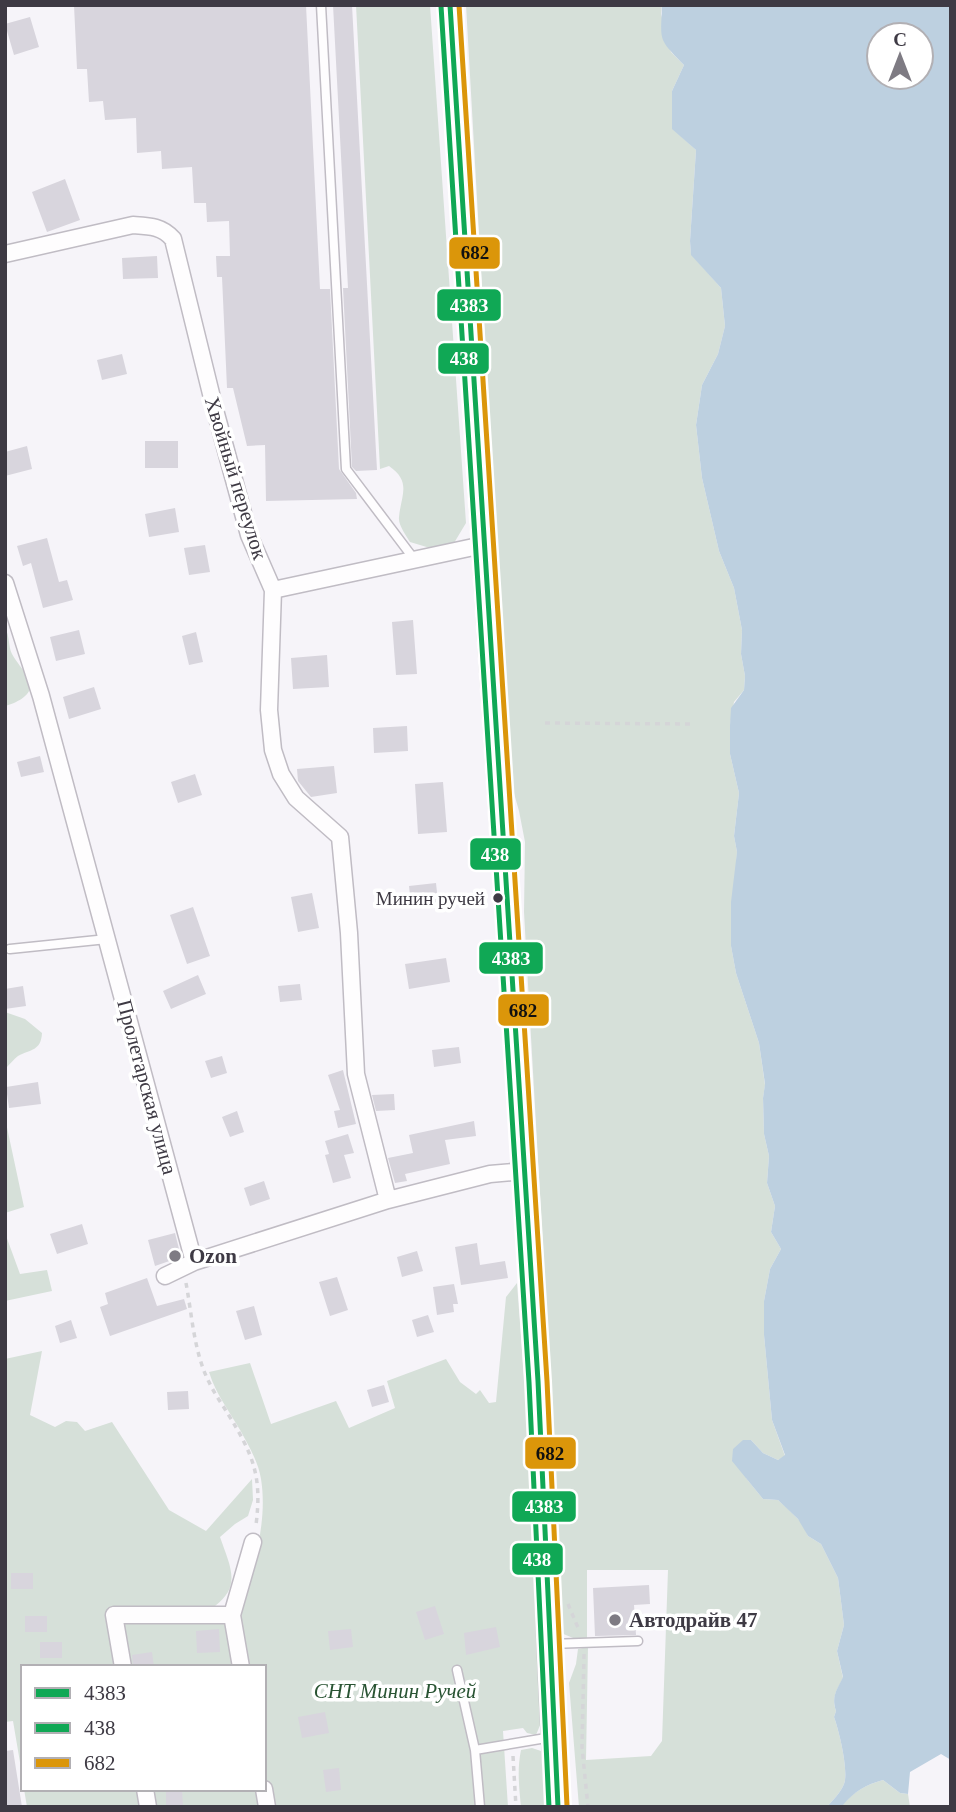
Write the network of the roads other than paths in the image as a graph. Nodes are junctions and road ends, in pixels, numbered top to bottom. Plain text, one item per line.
1 (321, 5) edge
2 (450, 5) edge
3 (5, 254) edge
4 (483, 545) junction
5 (416, 561) junction
6 (5, 583) edge
7 (272, 590) junction
8 (107, 939) junction
9 (10, 949) dead end
10 (524, 1171) junction
11 (388, 1200) junction
12 (189, 1264) junction
13 (165, 1276) dead end
14 (253, 1542) road end
15 (232, 1615) junction
16 (638, 1641) dead end
17 (547, 1644) junction
18 (123, 1665) edge
19 (241, 1665) edge
20 (457, 1670) dead end
21 (552, 1737) junction
22 (475, 1750) junction
23 (480, 1807) edge
24 (558, 1807) edge

1 - 5 lane
2 - 4 main road
3 - 7 street, Хвойный переулок
4 - 5 street
4 - 10 main road
5 - 7 street
6 - 8 street, Пролетарская улица
7 - 11 street, Хвойный переулок
8 - 9 lane
8 - 12 street, Пролетарская улица
10 - 11 street
10 - 17 main road
11 - 12 street
12 - 13 street
14 - 15 street
15 - 18 street
15 - 19 street
16 - 17 lane
17 - 21 main road
20 - 22 lane
21 - 22 lane
21 - 24 main road
22 - 23 lane

